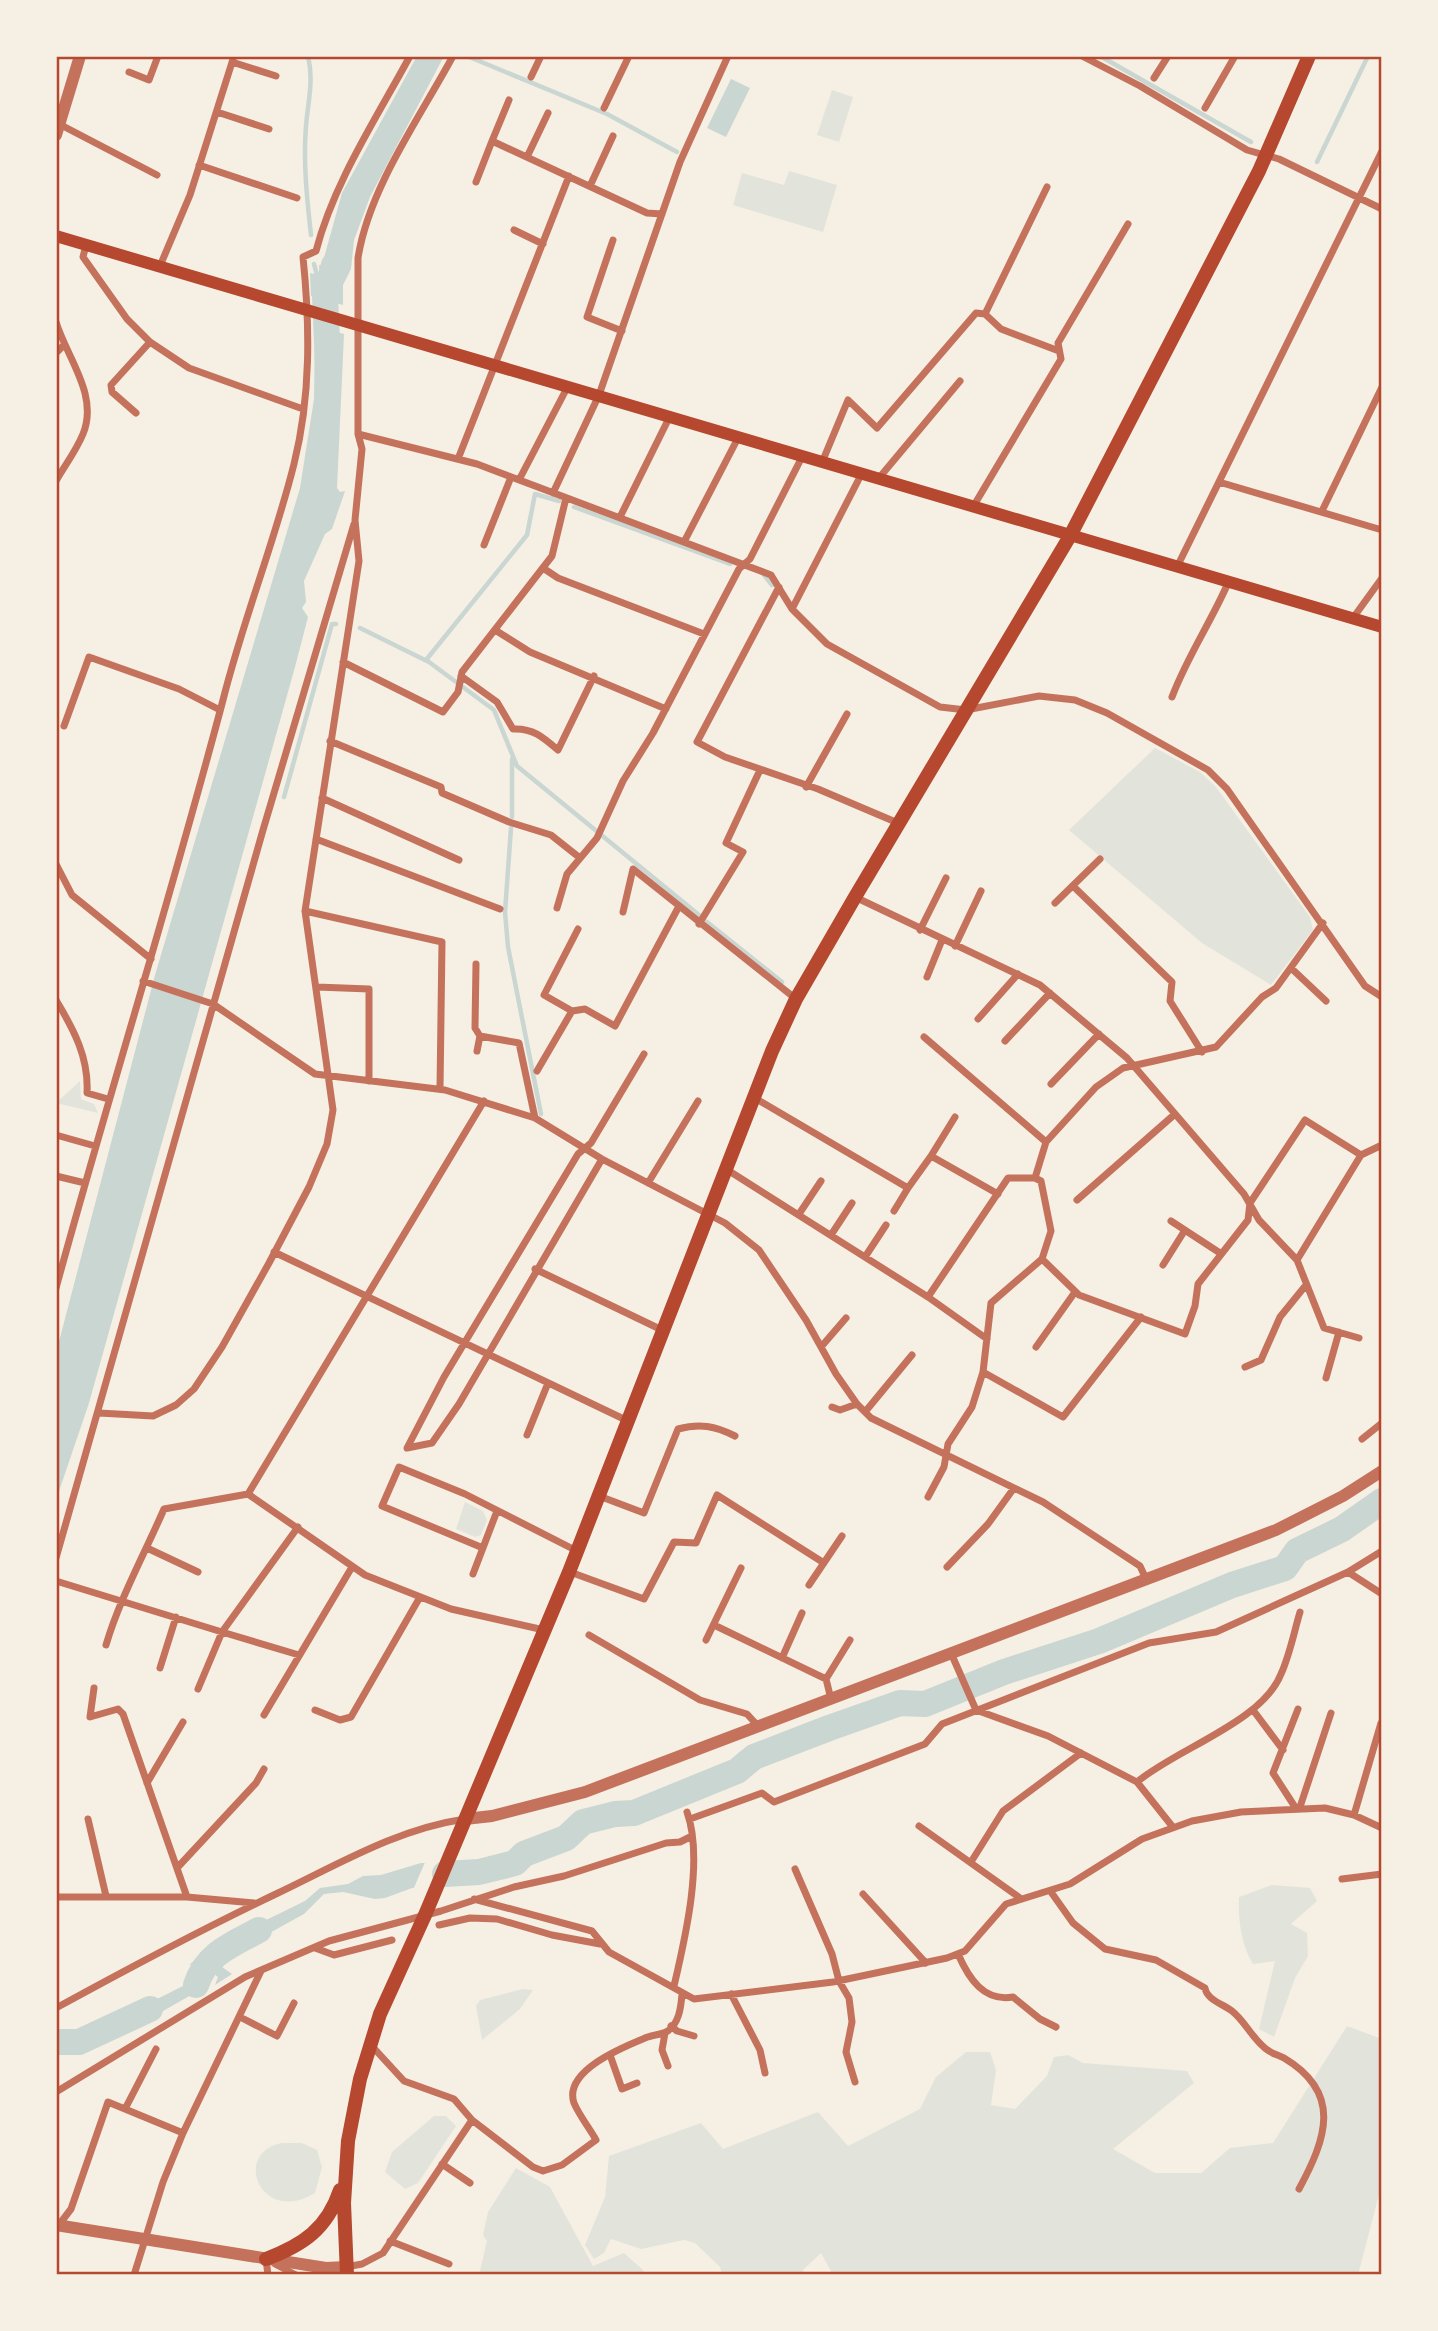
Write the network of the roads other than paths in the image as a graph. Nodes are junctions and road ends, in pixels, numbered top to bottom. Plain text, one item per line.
1 (80, 56) edge
2 (158, 56) edge
3 (410, 56) edge
4 (453, 56) edge
5 (541, 56) edge
6 (629, 56) edge
7 (728, 56) edge
8 (1082, 56) edge
9 (1168, 56) edge
10 (1235, 56) edge
11 (1309, 56) edge
12 (233, 59) edge
13 (129, 72) dead end
14 (276, 76) dead end
15 (531, 77) dead end
16 (1154, 78) dead end
17 (509, 100) dead end
18 (604, 108) dead end
19 (1205, 108) dead end
20 (217, 112) junction
21 (548, 114) dead end
22 (269, 129) dead end
23 (58, 130) edge
24 (613, 136) dead end
25 (492, 141) junction
26 (1382, 151) edge
27 (1265, 155) junction
28 (527, 157) junction
29 (199, 165) junction
30 (157, 175) dead end
31 (569, 176) junction
32 (476, 182) dead end
33 (590, 186) junction
34 (1047, 187) dead end
35 (297, 198) dead end
36 (1359, 198) junction
37 (1382, 209) edge
38 (662, 214) junction
39 (1128, 225) dead end
40 (513, 230) dead end
41 (56, 236) edge
42 (613, 240) dead end
43 (543, 244) junction
44 (86, 245) junction
45 (160, 266) junction
46 (311, 311) junction
47 (985, 314) junction
48 (56, 322) edge
49 (355, 323) junction
50 (622, 331) junction
51 (150, 342) junction
52 (64, 345) junction
53 (1059, 351) junction
54 (56, 353) edge
55 (497, 365) junction
56 (960, 381) dead end
57 (568, 386) junction
58 (1382, 387) edge
59 (599, 395) junction
60 (303, 409) junction
61 (136, 413) dead end
62 (670, 416) junction
63 (358, 434) junction
64 (739, 436) junction
65 (804, 454) junction
66 (458, 459) junction
67 (823, 460) junction
68 (862, 473) junction
69 (879, 478) junction
70 (515, 479) junction
71 (56, 481) edge
72 (1219, 482) junction
73 (553, 493) junction
74 (566, 498) junction
75 (972, 507) junction
76 (1322, 511) junction
77 (620, 517) junction
78 (355, 520) junction
79 (1382, 530) edge
80 (1070, 536) junction
81 (684, 542) junction
82 (484, 545) dead end
83 (744, 565) junction
84 (1177, 567) junction
85 (543, 568) junction
86 (1382, 578) edge
87 (1228, 583) junction
88 (779, 587) junction
89 (792, 609) junction
90 (1353, 618) junction
91 (1382, 627) edge
92 (495, 630) junction
93 (704, 634) junction
94 (343, 662) junction
95 (594, 677) junction
96 (461, 678) junction
97 (1172, 697) dead end
98 (666, 709) junction
99 (220, 710) junction
100 (966, 710) junction
101 (847, 714) dead end
102 (64, 726) dead end
103 (330, 741) junction
104 (760, 770) junction
105 (806, 786) junction
106 (322, 798) junction
107 (898, 824) junction
108 (316, 839) junction
109 (580, 858) junction
110 (1100, 859) dead end
111 (459, 860) dead end
112 (56, 864) edge
113 (946, 878) dead end
114 (1073, 886) junction
115 (981, 891) dead end
116 (855, 897) junction
117 (1055, 903) dead end
118 (557, 908) dead end
119 (678, 908) junction
120 (500, 909) dead end
121 (305, 911) junction
122 (624, 912) dead end
123 (1323, 923) junction
124 (699, 924) junction
125 (578, 929) dead end
126 (920, 930) junction
127 (942, 940) junction
128 (956, 946) junction
129 (151, 959) junction
130 (476, 964) dead end
131 (1291, 968) junction
132 (1018, 974) junction
133 (927, 977) dead end
134 (143, 981) junction
135 (317, 987) junction
136 (1050, 993) junction
137 (1382, 996) edge
138 (796, 999) junction
139 (56, 1000) edge
140 (1325, 1001) dead end
141 (210, 1003) junction
142 (572, 1012) junction
143 (978, 1019) dead end
144 (1100, 1034) junction
145 (480, 1036) junction
146 (924, 1038) dead end
147 (1004, 1041) dead end
148 (477, 1051) dead end
149 (1202, 1052) junction
150 (644, 1054) dead end
151 (1136, 1067) junction
152 (537, 1071) dead end
153 (329, 1077) junction
154 (369, 1081) junction
155 (1051, 1084) dead end
156 (440, 1089) junction
157 (753, 1097) junction
158 (108, 1099) junction
159 (484, 1101) junction
160 (698, 1101) dead end
161 (1175, 1114) junction
162 (956, 1116) dead end
163 (536, 1118) junction
164 (56, 1135) edge
165 (1046, 1142) junction
166 (1382, 1145) edge
167 (95, 1146) junction
168 (586, 1148) junction
169 (931, 1156) junction
170 (1361, 1156) junction
171 (602, 1159) junction
172 (726, 1168) junction
173 (56, 1176) edge
174 (1035, 1178) junction
175 (821, 1181) dead end
176 (85, 1183) junction
177 (648, 1183) junction
178 (908, 1188) junction
179 (998, 1194) junction
180 (1077, 1200) dead end
181 (852, 1203) dead end
182 (1250, 1203) junction
183 (894, 1211) dead end
184 (709, 1214) junction
185 (799, 1214) junction
186 (1171, 1221) dead end
187 (886, 1225) dead end
188 (1185, 1230) junction
189 (831, 1235) junction
190 (274, 1252) junction
191 (1220, 1253) junction
192 (56, 1254) edge
193 (65, 1256) junction
194 (865, 1256) junction
195 (1042, 1259) junction
196 (1297, 1260) junction
197 (1163, 1265) dead end
198 (536, 1269) junction
199 (1306, 1285) junction
200 (56, 1288) edge
201 (1075, 1292) junction
202 (368, 1297) junction
203 (928, 1297) junction
204 (1140, 1317) junction
205 (846, 1318) dead end
206 (662, 1330) junction
207 (1339, 1332) junction
208 (1359, 1338) dead end
209 (987, 1339) junction
210 (466, 1343) junction
211 (821, 1347) junction
212 (1036, 1347) dead end
213 (487, 1353) junction
214 (912, 1355) dead end
215 (1245, 1367) dead end
216 (983, 1372) junction
217 (1326, 1378) dead end
218 (548, 1383) junction
219 (857, 1404) junction
220 (832, 1406) dead end
221 (865, 1412) junction
222 (99, 1413) junction
223 (628, 1421) junction
224 (1382, 1423) edge
225 (527, 1435) dead end
226 (735, 1436) dead end
227 (1362, 1439) dead end
228 (947, 1456) junction
229 (1382, 1471) edge
230 (1014, 1488) junction
231 (248, 1494) junction
232 (599, 1496) junction
233 (928, 1497) dead end
234 (497, 1511) junction
235 (298, 1527) junction
236 (842, 1536) dead end
237 (147, 1548) junction
238 (482, 1548) junction
239 (577, 1551) junction
240 (1382, 1551) edge
241 (56, 1558) edge
242 (824, 1563) junction
243 (352, 1567) junction
244 (947, 1567) dead end
245 (741, 1569) dead end
246 (198, 1572) dead end
247 (569, 1572) junction
248 (1348, 1572) junction
249 (472, 1574) dead end
250 (1146, 1579) junction
251 (56, 1581) edge
252 (809, 1585) dead end
253 (1382, 1594) edge
254 (420, 1597) junction
255 (122, 1600) junction
256 (1300, 1612) dead end
257 (802, 1613) dead end
258 (176, 1617) junction
259 (713, 1625) junction
260 (544, 1630) junction
261 (222, 1632) junction
262 (589, 1635) dead end
263 (706, 1640) dead end
264 (850, 1640) dead end
265 (106, 1646) dead end
266 (299, 1655) junction
267 (782, 1658) junction
268 (954, 1658) junction
269 (160, 1668) dead end
270 (826, 1679) junction
271 (94, 1688) dead end
272 (198, 1689) dead end
273 (831, 1699) junction
274 (974, 1707) junction
275 (1298, 1709) dead end
276 (315, 1710) dead end
277 (1253, 1710) junction
278 (1331, 1713) dead end
279 (264, 1715) dead end
280 (183, 1723) dead end
281 (1381, 1723) edge
282 (758, 1726) junction
283 (1283, 1750) junction
284 (1081, 1753) junction
285 (264, 1769) dead end
286 (1137, 1782) junction
287 (147, 1783) junction
288 (1298, 1807) junction
289 (1354, 1815) junction
290 (88, 1819) dead end
291 (463, 1824) junction
292 (919, 1826) dead end
293 (1172, 1826) junction
294 (1382, 1828) edge
295 (692, 1836) junction
296 (971, 1862) junction
297 (177, 1868) junction
298 (795, 1869) dead end
299 (1382, 1874) edge
300 (1342, 1879) dead end
301 (1051, 1892) junction
302 (863, 1894) dead end
303 (106, 1896) junction
304 (187, 1897) junction
305 (56, 1898) edge
306 (1020, 1898) junction
307 (474, 1899) junction
308 (254, 1903) junction
309 (428, 1908) junction
310 (439, 1925) dead end
311 (392, 1940) dead end
312 (600, 1944) junction
313 (315, 1948) junction
314 (958, 1954) junction
315 (926, 1963) junction
316 (261, 1971) junction
317 (839, 1981) junction
318 (674, 1986) junction
319 (682, 1994) junction
320 (731, 1994) junction
321 (294, 2003) dead end
322 (56, 2008) edge
323 (240, 2017) junction
324 (1056, 2027) dead end
325 (668, 2030) junction
326 (694, 2036) dead end
327 (370, 2044) junction
328 (156, 2049) dead end
329 (610, 2055) junction
330 (668, 2066) dead end
331 (765, 2073) dead end
332 (855, 2082) dead end
333 (637, 2083) dead end
334 (56, 2092) edge
335 (125, 2109) junction
336 (472, 2120) junction
337 (183, 2133) junction
338 (442, 2164) junction
339 (345, 2172) junction
340 (470, 2183) dead end
341 (1299, 2189) dead end
342 (57, 2227) edge
343 (145, 2241) junction
344 (390, 2241) junction
345 (265, 2259) junction
346 (449, 2264) dead end
347 (346, 2271) edge
348 (134, 2275) edge
349 (268, 2275) edge
350 (296, 2275) edge

1 - 23 street
2 - 13 street
3 - 46 street
4 - 49 street
5 - 15 street
6 - 18 street
7 - 38 street
8 - 27 street
9 - 16 street
10 - 19 street
11 - 27 main road
12 - 14 street
12 - 20 street
17 - 25 street
20 - 22 street
20 - 29 street
21 - 28 street
23 - 30 street
24 - 33 street
25 - 28 street
25 - 32 street
26 - 36 street
27 - 36 street
27 - 80 main road
28 - 31 street
29 - 35 street
29 - 45 street
31 - 33 street
31 - 43 street
33 - 38 street
34 - 47 street
36 - 37 street
36 - 72 street
38 - 50 street
39 - 53 street
40 - 43 street
41 - 44 main road
42 - 50 street
43 - 55 street
44 - 45 main road
44 - 51 street
45 - 46 main road
46 - 49 main road
46 - 60 street
47 - 53 street
47 - 67 street
48 - 52 street
49 - 55 main road
49 - 63 street
50 - 59 street
51 - 60 street
51 - 61 street
52 - 54 street
52 - 71 street
53 - 75 street
55 - 57 main road
55 - 66 street
56 - 69 street
57 - 59 main road
57 - 70 street
58 - 76 street
59 - 62 main road
59 - 73 street
60 - 99 street
62 - 64 main road
62 - 77 street
63 - 66 street
63 - 78 street
64 - 65 main road
64 - 81 street
65 - 67 main road
65 - 83 street
66 - 70 street
67 - 68 main road
68 - 69 main road
68 - 89 street
69 - 75 main road
70 - 73 street
70 - 82 street
72 - 76 street
72 - 84 street
73 - 74 street
74 - 77 street
74 - 85 street
75 - 80 main road
76 - 79 street
77 - 81 street
78 - 94 street
78 - 141 street
80 - 84 main road
80 - 100 main road
81 - 83 street
83 - 88 street
83 - 93 street
84 - 87 main road
85 - 92 street
85 - 93 street
86 - 90 street
87 - 90 main road
87 - 97 street
88 - 89 street
88 - 104 street
89 - 100 street
90 - 91 main road
92 - 95 street
92 - 96 street
93 - 98 street
94 - 96 street
94 - 103 street
95 - 96 street
95 - 98 street
98 - 109 street
99 - 102 street
99 - 129 street
100 - 107 main road
100 - 123 street
101 - 105 street
103 - 106 street
103 - 109 street
104 - 105 street
104 - 124 street
105 - 107 street
106 - 108 street
106 - 111 street
107 - 116 main road
108 - 120 street
108 - 121 street
109 - 118 street
110 - 114 street
112 - 129 street
113 - 126 street
114 - 117 street
114 - 149 street
115 - 128 street
116 - 126 street
116 - 138 main road
119 - 122 street
119 - 124 street
119 - 142 street
121 - 135 street
121 - 156 street
123 - 131 street
123 - 137 street
124 - 138 street
125 - 142 street
126 - 127 street
127 - 128 street
127 - 133 street
128 - 132 street
129 - 134 street
130 - 145 street
131 - 140 street
131 - 149 street
132 - 136 street
132 - 143 street
134 - 141 street
134 - 158 street
135 - 153 street
135 - 154 street
136 - 144 street
136 - 147 street
138 - 157 main road
139 - 158 street
141 - 153 street
141 - 222 street
142 - 152 street
144 - 151 street
144 - 155 street
145 - 148 street
145 - 163 street
146 - 165 street
149 - 151 street
150 - 168 street
151 - 161 street
151 - 165 street
153 - 154 street
153 - 190 street
154 - 156 street
156 - 159 street
157 - 172 main road
157 - 178 street
158 - 167 street
159 - 163 street
159 - 202 street
160 - 177 street
161 - 180 street
161 - 182 street
162 - 169 street
163 - 168 street
164 - 167 street
165 - 174 street
166 - 170 street
167 - 176 street
168 - 171 street
168 - 210 street
169 - 178 street
169 - 179 street
170 - 182 street
170 - 196 street
171 - 177 street
171 - 198 street
172 - 184 main road
172 - 185 street
173 - 176 street
174 - 179 street
174 - 195 street
175 - 185 street
176 - 193 street
177 - 184 street
178 - 183 street
179 - 203 street
181 - 189 street
182 - 191 street
182 - 196 street
184 - 206 main road
184 - 211 street
185 - 189 street
186 - 188 street
187 - 194 street
188 - 191 street
188 - 197 street
189 - 194 street
190 - 202 street
190 - 222 street
191 - 204 street
192 - 193 street
193 - 200 street
194 - 203 street
195 - 201 street
195 - 209 street
196 - 199 street
198 - 206 street
198 - 213 street
199 - 207 street
199 - 215 street
201 - 204 street
201 - 212 street
202 - 210 street
202 - 231 street
203 - 209 street
204 - 216 street
205 - 211 street
206 - 223 main road
207 - 208 street
207 - 217 street
209 - 216 street
210 - 213 street
210 - 213 street
211 - 219 street
213 - 218 street
214 - 221 street
216 - 228 street
218 - 223 street
218 - 225 street
219 - 220 street
219 - 221 street
221 - 228 street
222 - 241 street
223 - 232 main road
224 - 227 street
226 - 232 street
228 - 230 street
228 - 233 street
229 - 250 street
230 - 244 street
230 - 250 street
231 - 235 street
231 - 237 street
232 - 239 main road
234 - 238 street
234 - 238 street
234 - 239 street
235 - 243 street
235 - 261 street
236 - 242 street
237 - 246 street
237 - 255 street
238 - 249 street
239 - 247 main road
240 - 248 street
242 - 247 street
242 - 252 street
243 - 254 street
243 - 266 street
245 - 259 street
247 - 260 main road
248 - 253 street
248 - 274 street
250 - 268 street
251 - 255 street
254 - 260 street
254 - 276 street
255 - 258 street
255 - 265 street
256 - 277 street
257 - 267 street
258 - 261 street
258 - 269 street
259 - 263 street
259 - 267 street
260 - 291 main road
261 - 266 street
261 - 272 street
262 - 282 street
264 - 270 street
266 - 279 street
267 - 270 street
268 - 273 street
268 - 274 street
270 - 273 street
271 - 287 street
273 - 282 street
274 - 284 street
274 - 295 street
275 - 283 street
277 - 283 street
277 - 286 street
278 - 288 street
280 - 287 street
281 - 289 street
282 - 291 street
283 - 288 street
284 - 286 street
284 - 296 street
285 - 297 street
286 - 293 street
287 - 297 street
288 - 289 street
288 - 293 street
289 - 294 street
290 - 303 street
291 - 308 street
291 - 309 main road
292 - 296 street
293 - 301 street
295 - 307 street
295 - 318 street
296 - 306 street
297 - 304 street
298 - 317 street
299 - 300 street
301 - 306 street
301 - 341 street
302 - 315 street
303 - 304 street
303 - 305 street
304 - 308 street
306 - 314 street
307 - 309 street
307 - 312 street
308 - 322 street
309 - 313 street
309 - 327 main road
310 - 312 street
311 - 313 street
312 - 318 street
313 - 316 street
314 - 315 street
314 - 324 street
315 - 317 street
316 - 323 street
316 - 334 street
317 - 320 street
317 - 332 street
318 - 319 street
319 - 320 street
319 - 325 street
320 - 331 street
321 - 323 street
323 - 337 street
325 - 326 street
325 - 329 street
325 - 330 street
327 - 336 street
327 - 339 main road
328 - 335 street
329 - 333 street
329 - 336 street
335 - 337 street
335 - 342 street
336 - 338 street
337 - 343 street
338 - 340 street
338 - 344 street
339 - 345 main road
339 - 347 main road
342 - 343 street
343 - 345 street
343 - 348 street
344 - 346 street
344 - 347 street
345 - 347 street
345 - 349 street
345 - 350 street

